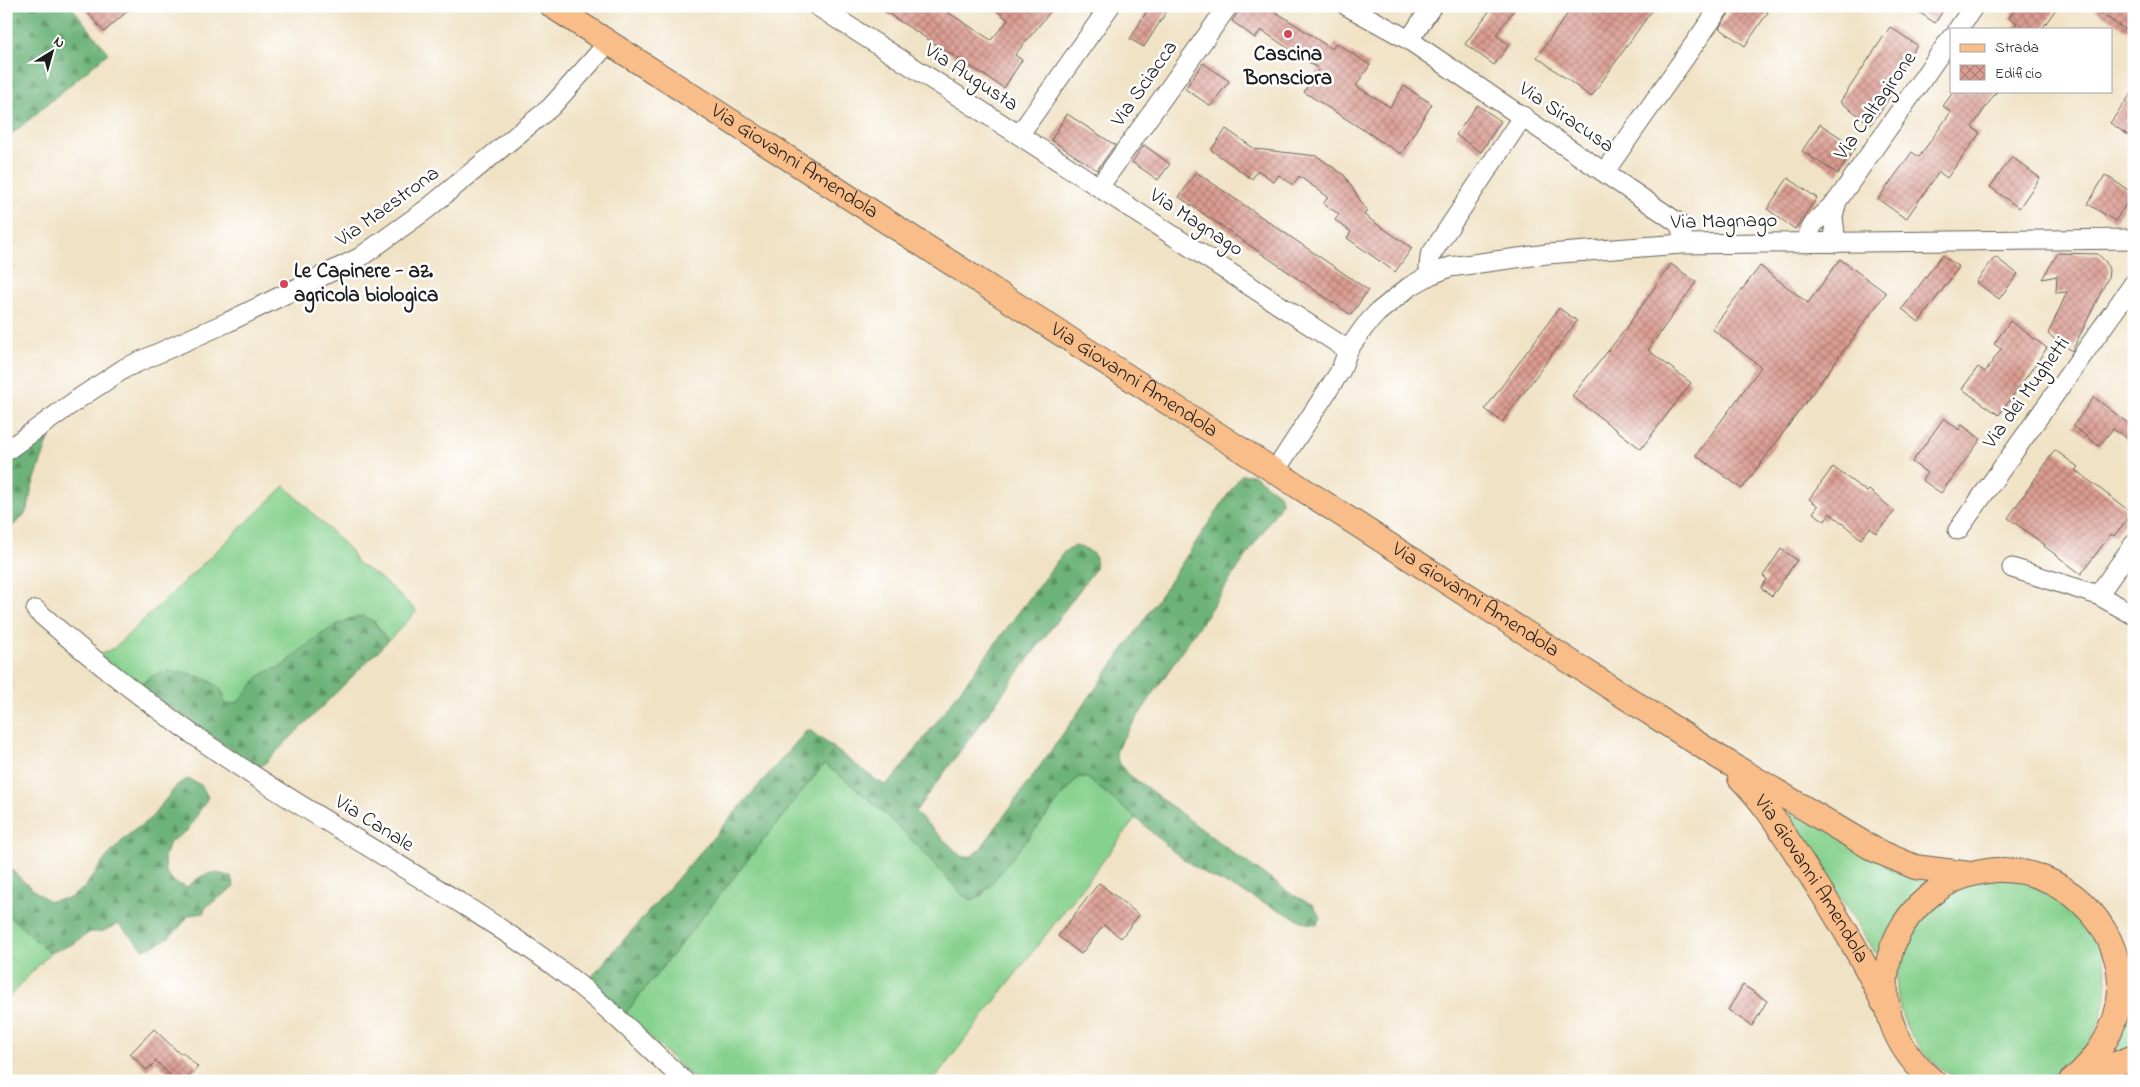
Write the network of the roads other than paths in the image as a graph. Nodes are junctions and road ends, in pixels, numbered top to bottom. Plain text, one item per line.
1 (552, 6) edge
2 (817, 6) edge
3 (1110, 6) edge
4 (1228, 6) edge
5 (1347, 6) edge
6 (1432, 6) edge
7 (1721, 6) edge
8 (1974, 6) edge
9 (1959, 28) edge
10 (1950, 39) edge
11 (1409, 40) junction
12 (609, 42) junction
13 (1523, 116) junction
14 (1019, 135) junction
15 (1605, 171) junction
16 (1099, 187) junction
17 (1837, 200) junction
18 (2134, 239) edge
19 (1807, 243) junction
20 (1836, 243) junction
21 (1682, 244) junction
22 (1430, 275) junction
23 (2134, 283) edge
24 (1348, 350) junction
25 (6, 451) edge
26 (1275, 471) junction
27 (1958, 530) dead end
28 (2134, 544) edge
29 (2012, 568) dead end
30 (2098, 596) junction
31 (36, 610) dead end
32 (2134, 615) edge
33 (1717, 756) junction
34 (1970, 874) junction
35 (2126, 979) edge
36 (1888, 1012) junction
37 (2134, 1057) edge
38 (1921, 1077) edge
39 (2072, 1080) edge
40 (684, 1081) edge

1 - 12 main road, Via Giovanni Amendola
2 - 14 street, Via Augusta
3 - 14 street, Via Augusta
4 - 16 street, Via Sciacca
5 - 11 street, Via Siracusa
6 - 11 street
7 - 15 street
8 - 9 street
10 - 17 street, Via Caltagirone
11 - 13 street, Via Siracusa
12 - 25 street, Via Maestrona
12 - 26 main road, Via Giovanni Amendola
13 - 15 street, Via Siracusa
13 - 22 street
14 - 16 street, Via Magnago
15 - 21 street, Via Siracusa
16 - 24 street, Via Magnago
17 - 19 street, Via Caltagirone
17 - 20 street, Via Caltagirone
18 - 20 street, Via Magnago
19 - 20 street, Via Magnago
19 - 21 street, Via Magnago
21 - 22 street, Via Magnago
22 - 24 street, Via Magnago
23 - 27 street, Via dei Mughetti
24 - 26 street, Via Magnago
26 - 33 main road, Via Giovanni Amendola
28 - 30 street
29 - 30 street
30 - 32 street
31 - 40 street, Via Canale
33 - 34 main road, Via Giovanni Amendola
33 - 36 main road, Via Giovanni Amendola
34 - 35 main road, Via Giovanni Amendola
34 - 36 main road, Via Giovanni Amendola
35 - 39 main road, Via Giovanni Amendola
36 - 38 main road, Via Giovanni Amendola
37 - 39 main road, Via Giovanni Amendola

